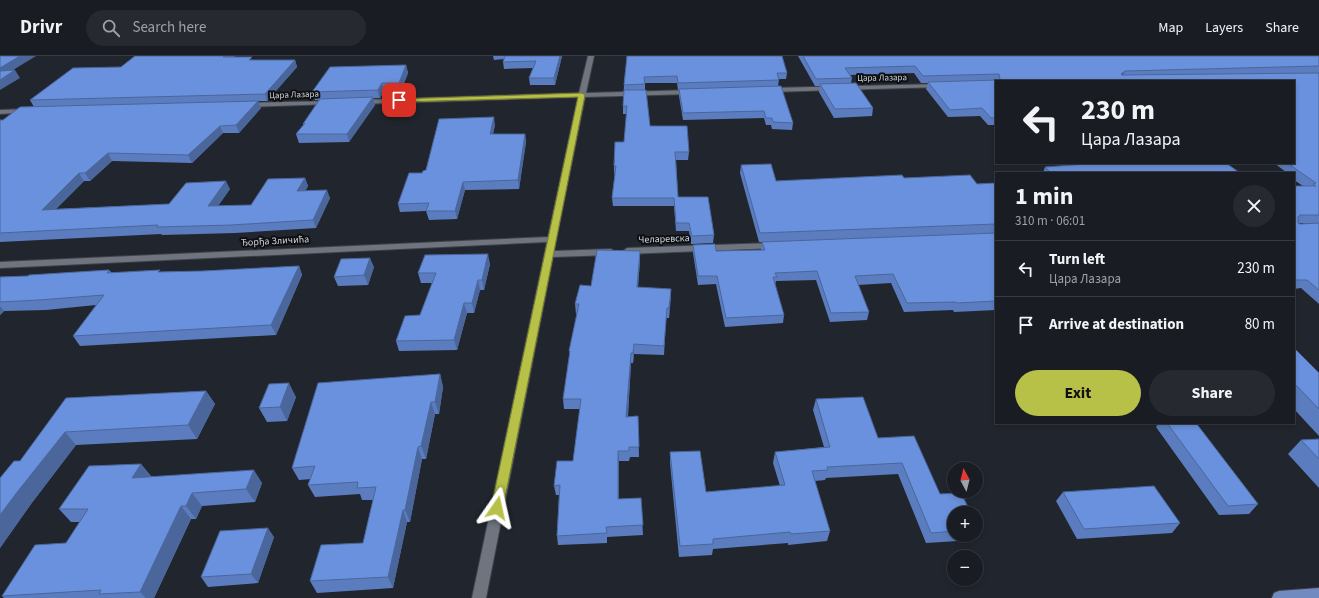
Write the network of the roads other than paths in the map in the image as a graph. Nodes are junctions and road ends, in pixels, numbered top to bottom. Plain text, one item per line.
1 (591, 56) edge
2 (949, 86) edge
3 (761, 90) edge
4 (698, 92) edge
5 (582, 95) junction
6 (335, 102) edge
7 (351, 102) edge
8 (239, 105) edge
9 (32, 111) edge
10 (0, 112) edge
11 (552, 239) junction
12 (783, 245) edge
13 (549, 254) junction
14 (0, 265) edge
15 (1319, 595) edge
16 (479, 598) edge
17 (1279, 598) edge

1 - 5 street
2 - 3 street, Цара Лазара
4 - 5 street
5 - 7 street
5 - 11 street
6 - 8 street, Цара Лазара
9 - 10 street
11 - 13 street
11 - 14 street, Ђорђа Зличића
12 - 13 street, Челаревска
13 - 16 street
15 - 17 main road

